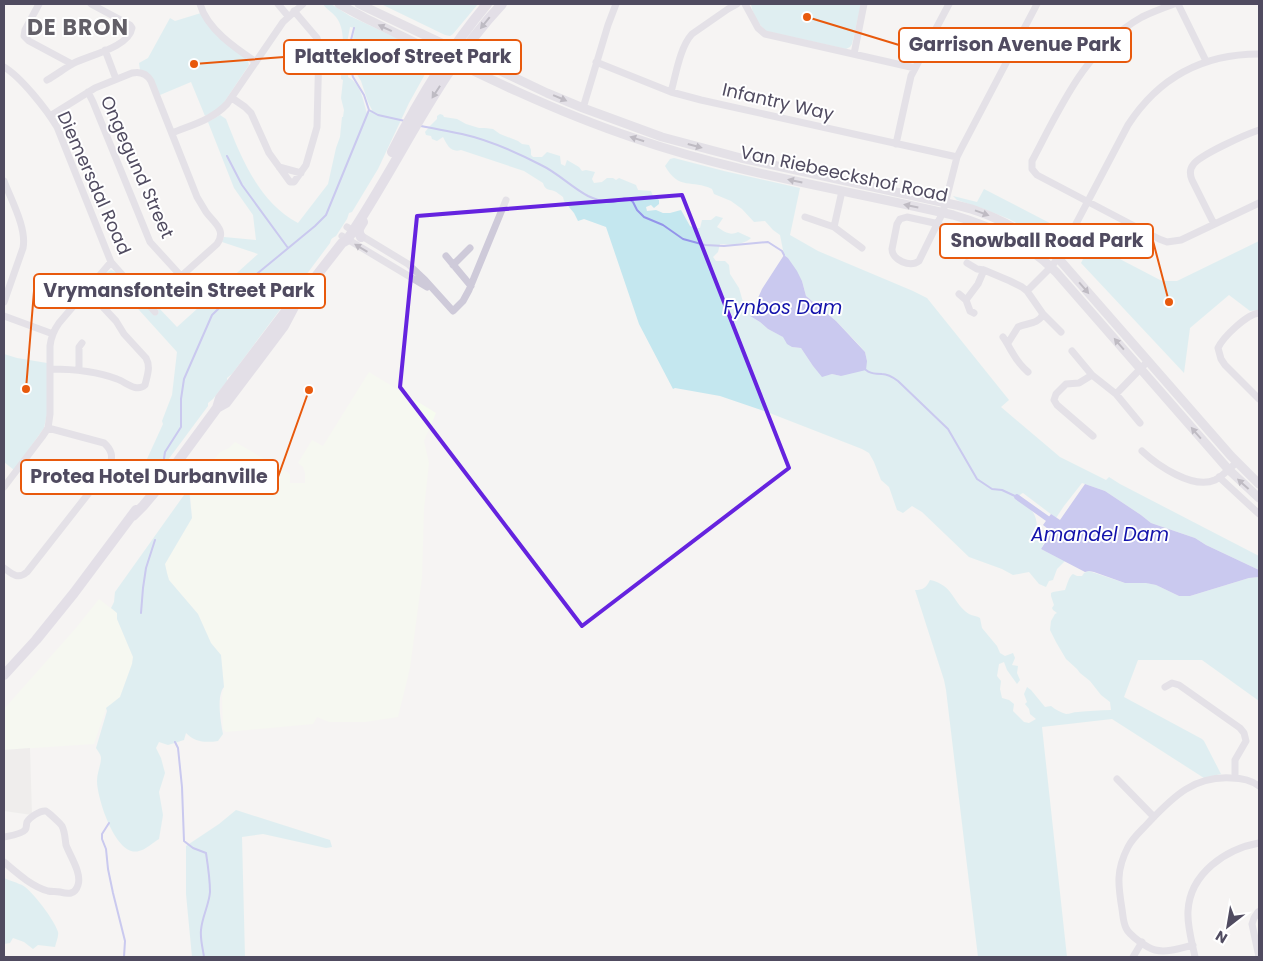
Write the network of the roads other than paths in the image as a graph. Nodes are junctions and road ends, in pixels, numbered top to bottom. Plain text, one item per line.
1 (39, 4) edge
2 (91, 4) edge
3 (200, 4) edge
4 (278, 4) edge
5 (302, 4) edge
6 (339, 4) edge
7 (359, 4) edge
8 (487, 4) edge
9 (502, 4) edge
10 (616, 4) edge
11 (737, 4) edge
12 (745, 4) edge
13 (864, 4) edge
14 (949, 4) edge
15 (1037, 4) edge
16 (1174, 4) edge
17 (1178, 4) edge
18 (291, 14) junction
19 (105, 50) junction
20 (458, 50) junction
21 (854, 54) junction
22 (1259, 54) edge
23 (451, 60) junction
24 (1206, 61) junction
25 (256, 62) junction
26 (596, 62) junction
27 (72, 64) junction
28 (4, 67) edge
29 (915, 68) junction
30 (47, 80) dead end
31 (116, 80) junction
32 (88, 92) junction
33 (671, 92) junction
34 (232, 98) junction
35 (583, 108) junction
36 (50, 116) junction
37 (1259, 130) edge
38 (172, 133) junction
39 (403, 139) junction
40 (896, 144) junction
41 (958, 157) junction
42 (278, 166) junction
43 (301, 173) junction
44 (833, 178) junction
45 (4, 181) edge
46 (863, 184) junction
47 (842, 191) junction
48 (506, 200) dead end
49 (1087, 202) junction
50 (946, 203) junction
51 (1259, 203) edge
52 (944, 212) junction
53 (805, 217) dead end
54 (939, 224) junction
55 (1214, 224) junction
56 (834, 227) junction
57 (349, 236) junction
58 (470, 248) dead end
59 (862, 248) dead end
60 (446, 256) dead end
61 (1058, 258) junction
62 (111, 262) junction
63 (967, 263) dead end
64 (453, 265) junction
65 (1051, 267) junction
66 (984, 270) junction
67 (181, 276) junction
68 (470, 286) junction
69 (87, 290) junction
70 (433, 290) junction
71 (1027, 291) junction
72 (959, 294) dead end
73 (966, 300) junction
74 (4, 302) edge
75 (149, 305) junction
76 (155, 312) dead end
77 (1259, 312) edge
78 (974, 314) dead end
79 (1043, 314) junction
80 (4, 316) edge
81 (1061, 332) dead end
82 (53, 334) junction
83 (82, 343) dead end
84 (1072, 351) dead end
85 (1148, 361) junction
86 (1140, 368) junction
87 (50, 369) junction
88 (79, 370) junction
89 (1028, 372) dead end
90 (1092, 375) junction
91 (1116, 394) junction
92 (1259, 398) edge
93 (1140, 423) dead end
94 (48, 428) junction
95 (1093, 436) dead end
96 (1142, 451) dead end
97 (1236, 462) junction
98 (1228, 469) junction
99 (1219, 478) junction
100 (1259, 484) edge
101 (4, 487) edge
102 (1259, 498) edge
103 (1259, 514) edge
104 (4, 568) edge
105 (4, 675) edge
106 (1165, 687) dead end
107 (1235, 778) junction
108 (1117, 779) dead end
109 (1259, 784) edge
110 (1154, 817) junction
111 (4, 837) edge
112 (1259, 843) edge
113 (4, 862) edge
114 (1259, 910) edge
115 (1142, 942) junction
116 (1193, 945) junction
117 (1133, 957) edge
118 (1195, 957) edge
119 (1259, 957) edge

1 - 27 street
2 - 19 street
3 - 25 street
4 - 18 street
5 - 18 street
23 -> 6 street, Van Riebeeckshof Road
7 - 20 street, Van Riebeeckshof Road
8 - 20 main road
9 -> 20 main road
10 - 26 street
11 - 33 street
12 - 21 street
13 - 21 street
14 - 29 street
15 - 41 street
16 - 49 street
17 - 24 street
18 - 25 street
18 - 43 street
19 - 27 street
19 - 31 street
20 - 23 main road
20 -> 35 street, Van Riebeeckshof Road
21 - 29 street
22 - 24 street
23 - 39 main road
47 -> 23 street, Van Riebeeckshof Road
24 - 49 street
25 - 34 street
26 - 33 street, Infantry Way
26 - 35 street
27 - 30 street
28 - 36 street, Diemersdal Road
29 - 40 street
31 - 32 street
31 - 38 street
32 - 36 street
32 - 67 street, Ongegund Street
33 - 40 street, Infantry Way
34 - 38 street
34 - 42 street
35 -> 44 street, Van Riebeeckshof Road
36 - 62 street, Diemersdal Road
37 - 55 street
38 - 67 street
39 - 57 main road
39 - 57 main road
40 - 41 street, Infantry Way
41 - 50 street
42 - 43 street
42 - 43 street
44 - 46 street, Van Riebeeckshof Road
44 - 47 street
45 - 74 street
46 - 47 street
46 - 50 street, Van Riebeeckshof Road
52 -> 47 street, Van Riebeeckshof Road
47 - 56 street
48 - 68 street
49 - 55 street
49 - 61 street
50 - 52 street
50 -> 61 street, Van Riebeeckshof Road
51 - 55 street
52 - 54 street
52 - 65 street, Van Riebeeckshof Road
53 - 56 street
54 - 54 street
56 - 59 street
70 -> 57 street
57 - 70 street
57 - 105 main road
58 - 64 street
60 - 64 street
61 - 65 street
61 -> 85 street, Van Riebeeckshof Road
62 - 69 street
62 - 75 street, Diemersdal Road
63 - 66 street
64 - 68 street
65 - 71 street
86 -> 65 street, Van Riebeeckshof Road
66 - 71 street
66 - 73 street
67 - 75 street
68 - 70 street
69 - 82 street
69 - 88 street
71 - 79 street
72 - 73 street
73 - 78 street
75 - 76 street, Diemersdal Road
77 - 92 street
79 - 81 street
79 - 89 street
80 - 82 street
82 - 87 street
83 - 88 street
84 - 90 street
85 - 86 street
85 - 97 street, Van Riebeeckshof Road
86 - 91 street
98 -> 86 street, Van Riebeeckshof Road
87 - 88 street
87 - 94 street
90 - 91 street
90 - 95 street
91 - 93 street
94 - 101 street
94 - 104 street
96 - 99 street
97 - 98 street
97 - 100 street, Van Riebeeckshof Road
98 - 99 street
102 -> 98 street, Van Riebeeckshof Road
99 - 103 street
106 - 107 street
107 - 109 street
107 - 110 street
108 - 110 street
110 - 115 street
111 - 113 street
112 - 116 street
114 - 119 street
115 - 116 street
115 - 117 street
116 - 118 street

